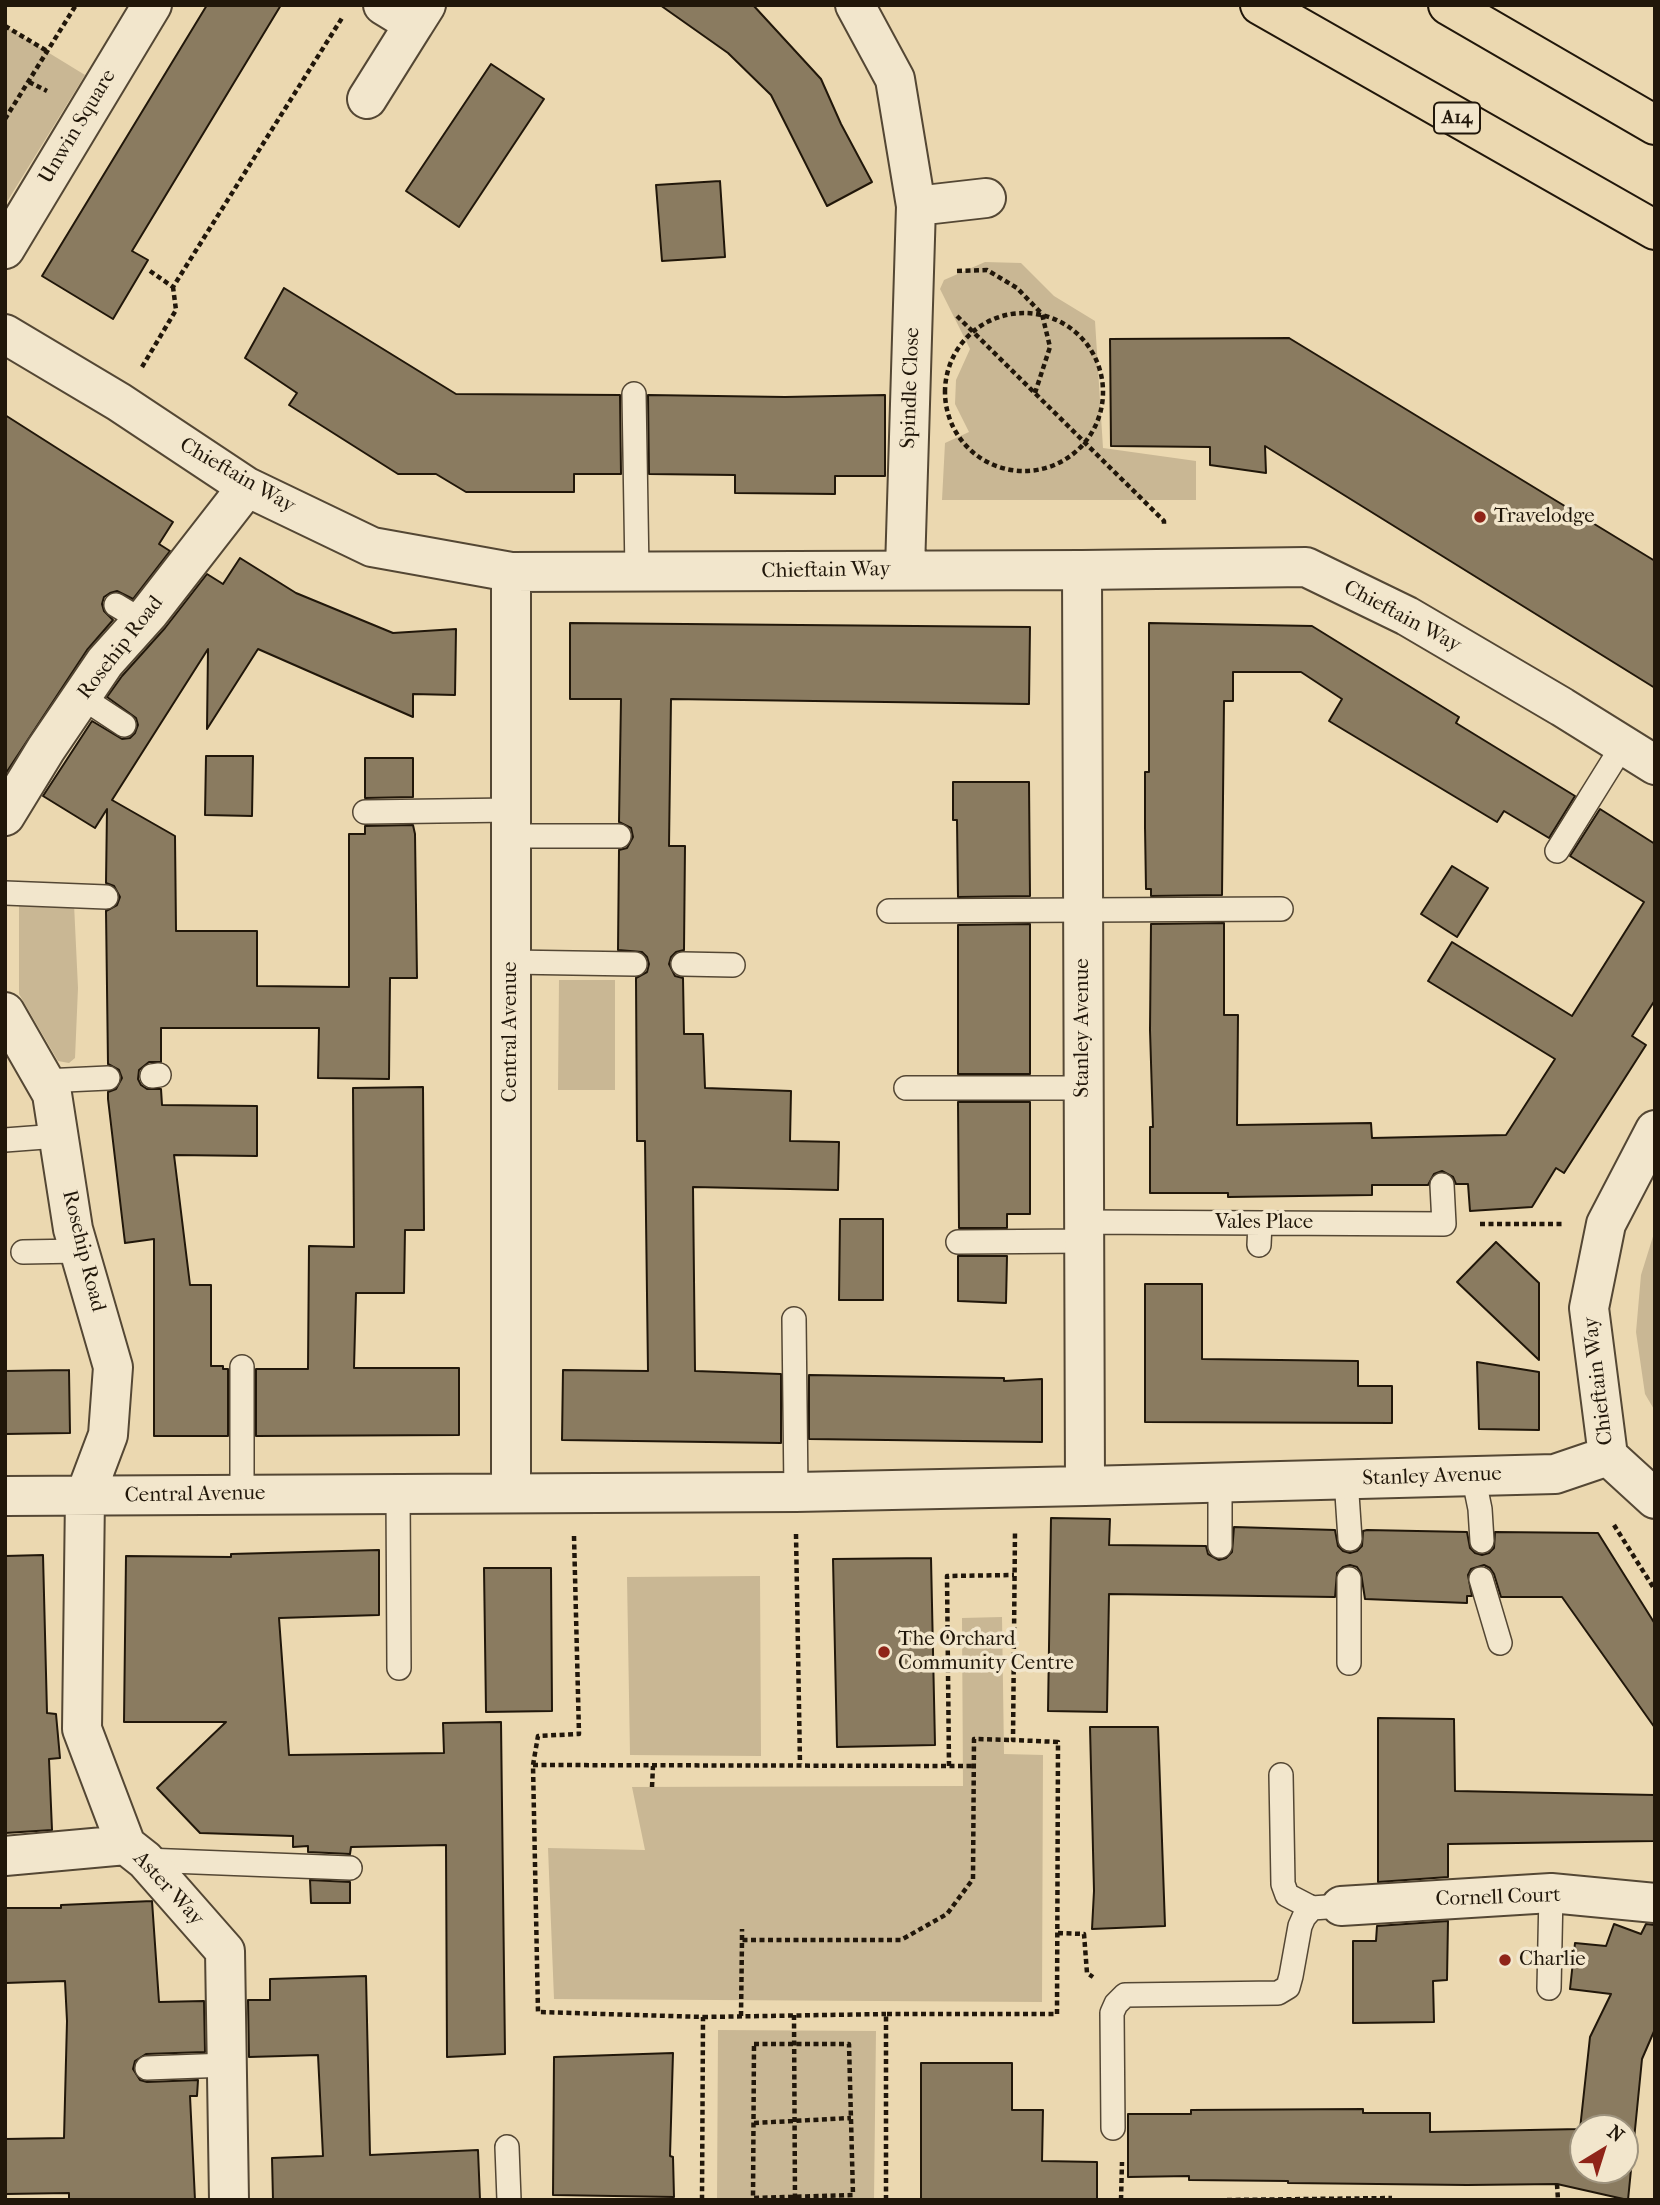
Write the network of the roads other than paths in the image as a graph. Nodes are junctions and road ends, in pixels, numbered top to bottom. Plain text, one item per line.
1 (152, 5) edge
2 (855, 5) edge
3 (1259, 5) edge
4 (1448, 5) edge
5 (408, 12) edge
6 (367, 99) dead end
7 (1655, 125) edge
8 (986, 198) dead end
9 (916, 206) junction
10 (1655, 230) edge
11 (5, 249) edge
12 (5, 334) edge
13 (635, 394) dead end
14 (247, 486) junction
15 (905, 569) junction
16 (1082, 570) junction
17 (511, 572) junction
18 (637, 572) junction
19 (83, 698) junction
20 (124, 725) dead end
21 (1623, 745) junction
22 (1655, 765) edge
23 (365, 812) dead end
24 (5, 817) edge
25 (511, 823) junction
26 (619, 836) dead end
27 (1557, 851) dead end
28 (5, 893) edge
29 (106, 897) dead end
30 (1083, 909) junction
31 (1281, 909) dead end
32 (889, 911) dead end
33 (511, 962) junction
34 (635, 964) dead end
35 (683, 964) dead end
36 (733, 965) dead end
37 (5, 1012) edge
38 (108, 1078) dead end
39 (44, 1081) junction
40 (906, 1088) dead end
41 (1084, 1088) junction
42 (1655, 1130) edge
43 (58, 1136) junction
44 (5, 1140) edge
45 (1442, 1185) dead end
46 (1084, 1231) junction
47 (958, 1242) dead end
48 (80, 1251) junction
49 (23, 1252) dead end
50 (794, 1319) dead end
51 (242, 1367) dead end
52 (1608, 1456) junction
53 (1473, 1475) junction
54 (1346, 1479) junction
55 (1220, 1482) junction
56 (1084, 1486) junction
57 (511, 1492) junction
58 (796, 1492) junction
59 (398, 1493) junction
60 (242, 1494) junction
61 (5, 1496) edge
62 (85, 1496) junction
63 (1655, 1499) edge
64 (1350, 1539) dead end
65 (1482, 1541) dead end
66 (1220, 1546) dead end
67 (1349, 1579) dead end
68 (1481, 1580) dead end
69 (1500, 1643) dead end
70 (1349, 1663) dead end
71 (399, 1668) dead end
72 (1281, 1776) dead end
73 (136, 1852) junction
74 (5, 1856) edge
75 (350, 1868) dead end
76 (1551, 1893) junction
77 (1655, 1903) edge
78 (1326, 1907) junction
79 (1549, 1988) dead end
80 (227, 2065) junction
81 (147, 2068) dead end
82 (1113, 2128) dead end
83 (507, 2147) dead end
84 (229, 2200) edge
85 (509, 2200) edge

1 - 11 street, Unwin Square
2 - 9 street, Spindle Close
3 - 10 highway, A14
4 - 7 highway
5 - 6 street
8 - 9 street
9 - 15 street, Spindle Close
12 - 14 street, Chieftain Way
13 - 18 lane
14 - 17 street, Chieftain Way
14 - 19 street, Rosehip Road
15 - 16 street, Chieftain Way
15 - 18 street, Chieftain Way
16 - 21 street, Chieftain Way
16 - 30 street, Stanley Avenue
17 - 18 street, Chieftain Way
17 - 25 street, Central Avenue
19 - 20 lane
19 - 24 street, Rosehip Road
21 - 22 street, Chieftain Way
21 - 27 lane
23 - 25 lane
25 - 26 lane
25 - 33 street, Central Avenue
28 - 29 lane
30 - 31 lane
30 - 32 lane
30 - 41 street, Stanley Avenue
33 - 34 lane
33 - 57 street, Central Avenue
35 - 36 lane
37 - 39 street, Rosehip Road
38 - 39 lane
39 - 43 street, Rosehip Road
40 - 41 lane
41 - 46 street, Stanley Avenue
42 - 52 street, Chieftain Way
43 - 44 lane
43 - 48 street, Rosehip Road
45 - 46 lane, Vales Place
46 - 47 lane, Vales Place
46 - 56 street, Stanley Avenue
48 - 49 lane
48 - 62 street, Rosehip Road
50 - 58 lane
51 - 60 lane
52 - 53 street, Stanley Avenue
52 - 63 street, Chieftain Way
53 - 54 street, Stanley Avenue
53 - 65 lane
54 - 55 street, Stanley Avenue
54 - 64 lane
55 - 56 street, Stanley Avenue
55 - 66 lane
56 - 58 street, Stanley Avenue
57 - 58 street, Central Avenue
57 - 59 street, Central Avenue
59 - 60 street, Central Avenue
59 - 71 lane
60 - 62 street, Central Avenue
61 - 62 street, Central Avenue
62 - 73 street, Aster Way
67 - 70 lane
68 - 69 lane
72 - 78 lane
73 - 74 street
73 - 75 lane
73 - 80 street, Aster Way
76 - 77 street, Cornell Court
76 - 78 street, Cornell Court
76 - 79 lane
78 - 82 lane
80 - 81 lane
80 - 84 street, Aster Way
83 - 85 lane

